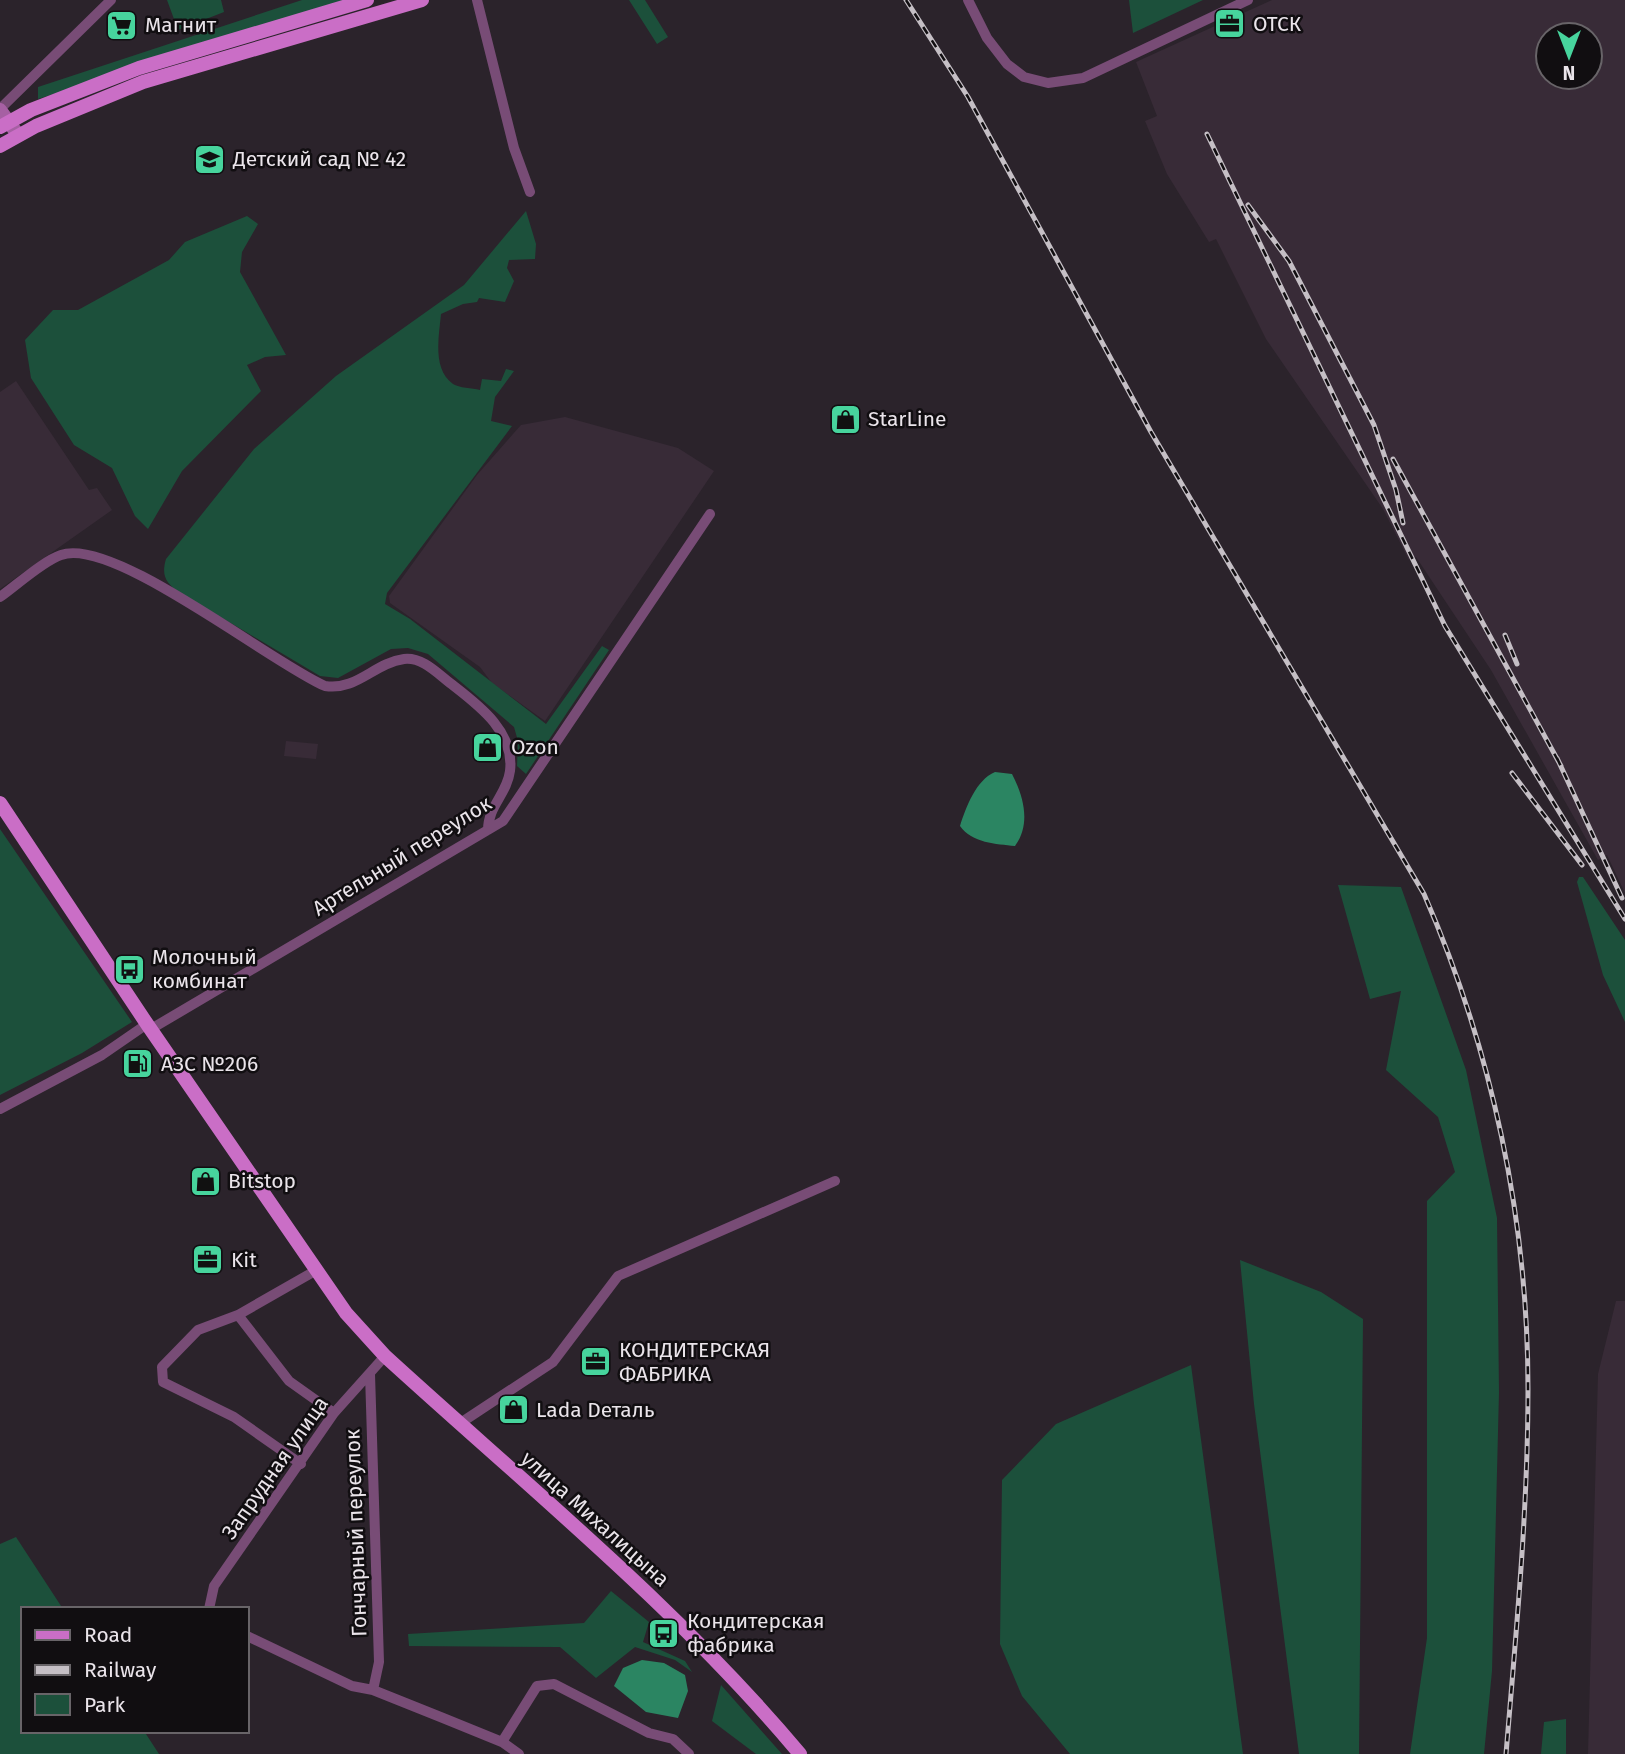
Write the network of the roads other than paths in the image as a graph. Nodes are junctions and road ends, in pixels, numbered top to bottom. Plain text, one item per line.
1 (111, 0) edge
2 (366, 0) edge
3 (422, 0) edge
4 (477, 0) edge
5 (968, 0) edge
6 (1248, 0) edge
7 (2, 117) edge
8 (17, 135) junction
9 (0, 146) edge
10 (530, 192) dead end
11 (710, 514) dead end
12 (0, 597) edge
13 (0, 803) edge
14 (488, 830) junction
15 (148, 1027) junction
16 (0, 1109) edge
17 (835, 1181) dead end
18 (316, 1271) junction
19 (238, 1314) junction
20 (385, 1356) junction
21 (370, 1374) junction
22 (334, 1413) junction
23 (459, 1424) junction
24 (302, 1464) junction
25 (209, 1607) edge
26 (248, 1636) edge
27 (373, 1690) junction
28 (502, 1742) junction
29 (519, 1754) edge
30 (689, 1754) edge
31 (800, 1754) edge

1 - 7 street
2 - 7 main road
3 - 8 main road
4 - 10 street
5 - 6 street
7 - 8 main road
8 - 9 main road
11 - 14 street, Артельный переулок
12 - 14 street
13 - 15 main road, улица Михалицына
14 - 15 street, Артельный переулок
15 - 16 street, Артельный переулок
15 - 18 main road, улица Михалицына
17 - 23 street
18 - 19 street
18 - 20 main road, улица Михалицына
19 - 22 street
19 - 24 street
20 - 21 street, Запрудная улица
20 - 23 main road, улица Михалицына
21 - 22 street, Запрудная улица
21 - 27 street, Гончарный переулок
22 - 24 street, Запрудная улица
23 - 31 main road, улица Михалицына
24 - 25 street, Запрудная улица
26 - 27 street
27 - 28 street
28 - 29 street
28 - 30 street

